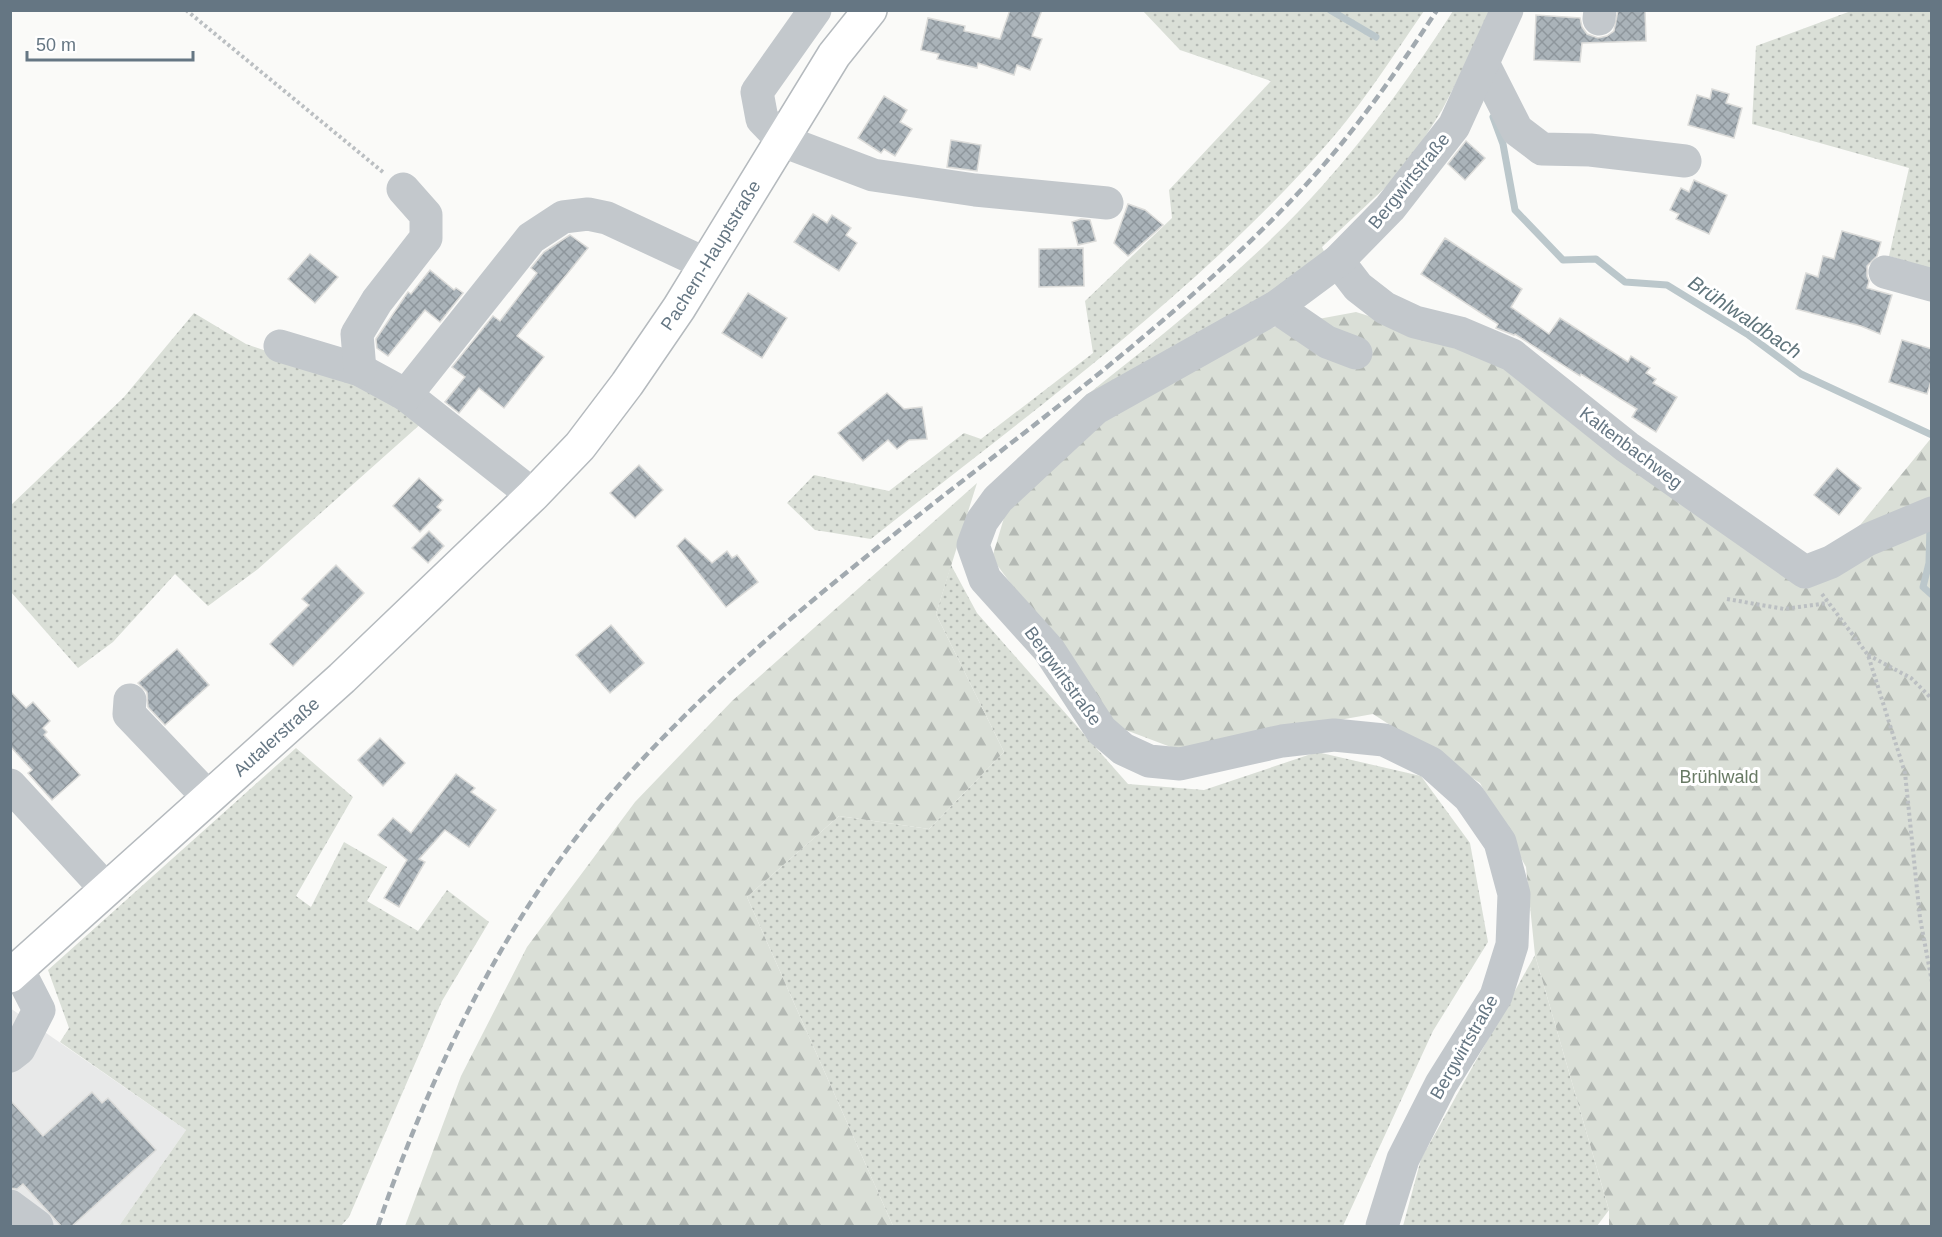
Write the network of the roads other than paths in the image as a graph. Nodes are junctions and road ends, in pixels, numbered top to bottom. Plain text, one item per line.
1 (815, 10) edge
2 (870, 10) edge
3 (1508, 10) edge
4 (1484, 65) junction
5 (783, 141) junction
6 (1685, 160) dead end
7 (403, 189) road end
8 (1107, 203) dead end
9 (1338, 261) junction
10 (706, 264) junction
11 (1885, 272) dead end
12 (1932, 285) edge
13 (1276, 307) junction
14 (280, 346) dead end
15 (1356, 353) dead end
16 (360, 370) junction
17 (405, 395) junction
18 (535, 494) junction
19 (1932, 513) edge
20 (130, 700) dead end
21 (10, 785) edge
22 (208, 797) junction
23 (106, 889) junction
24 (14, 972) edge
25 (10, 1056) edge
26 (10, 1206) edge
27 (36, 1227) edge
28 (1382, 1227) edge

1 - 5 street
2 - 5 main road, Pachern-Hauptstraße
3 - 4 street, Bergwirtstraße
4 - 6 street
4 - 9 street, Bergwirtstraße
5 - 8 street
5 - 10 main road, Pachern-Hauptstraße
7 - 16 street
9 - 13 street, Bergwirtstraße
9 - 19 street, Kaltenbachweg
10 - 17 street
10 - 18 main road, Pachern-Hauptstraße
11 - 12 street
13 - 15 street
13 - 28 street, Bergwirtstraße
14 - 16 street
16 - 17 street
17 - 18 street
18 - 22 main road, Autalerstraße
20 - 22 street
21 - 23 street
22 - 23 main road, Autalerstraße
23 - 24 main road, Autalerstraße
24 - 25 street
26 - 27 street

